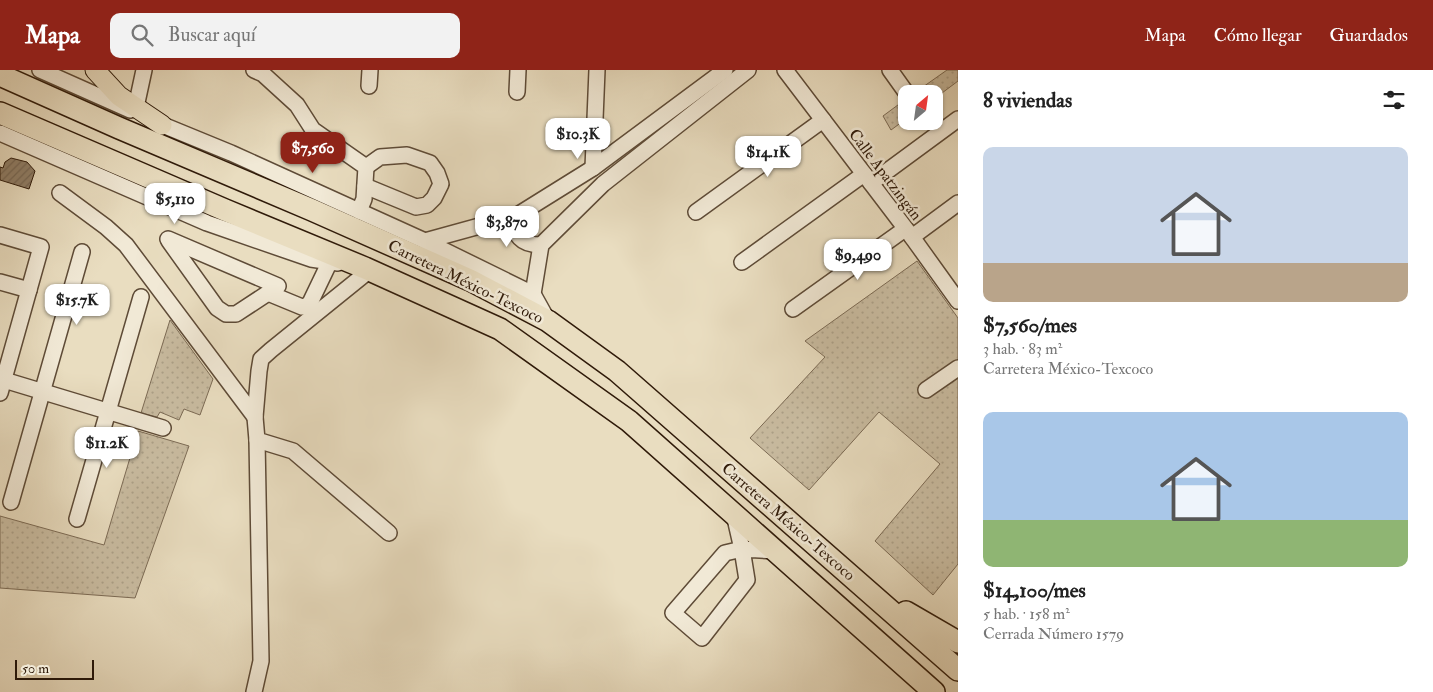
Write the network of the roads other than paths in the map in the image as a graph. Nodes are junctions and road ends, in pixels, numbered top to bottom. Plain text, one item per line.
1 (40, 70) edge
2 (95, 70) edge
3 (144, 70) edge
4 (370, 70) edge
5 (518, 70) edge
6 (597, 70) edge
7 (725, 70) edge
8 (748, 70) edge
9 (785, 70) edge
10 (890, 70) edge
11 (259, 71) edge
12 (0, 75) edge
13 (901, 85) edge
14 (369, 86) dead end
15 (517, 92) dead end
16 (136, 107) junction
17 (0, 113) edge
18 (958, 119) edge
19 (823, 120) junction
20 (162, 125) junction
21 (0, 133) edge
22 (366, 167) junction
23 (593, 168) junction
24 (868, 179) junction
25 (365, 186) junction
26 (60, 193) dead end
27 (958, 203) edge
28 (359, 211) junction
29 (696, 212) dead end
30 (516, 216) junction
31 (908, 233) junction
32 (0, 235) edge
33 (424, 241) junction
34 (541, 245) junction
35 (82, 252) dead end
36 (332, 259) junction
37 (742, 262) dead end
38 (368, 269) junction
39 (0, 282) edge
40 (29, 290) junction
41 (268, 293) junction
42 (533, 294) junction
43 (956, 294) edge
44 (141, 297) dead end
45 (793, 309) dead end
46 (548, 321) junction
47 (5, 354) edge
48 (958, 368) edge
49 (2, 387) edge
50 (926, 390) dead end
51 (43, 392) junction
52 (107, 411) junction
53 (255, 417) junction
54 (163, 428) dead end
55 (257, 440) junction
56 (11, 502) dead end
57 (734, 514) junction
58 (77, 519) dead end
59 (389, 533) dead end
60 (742, 549) junction
61 (776, 551) junction
62 (879, 599) junction
63 (958, 642) edge
64 (958, 670) edge
65 (254, 692) edge
66 (934, 692) edge

1 - 20 street
2 - 16 main road
3 - 16 street
4 - 14 street
5 - 15 street
6 - 23 street
7 - 23 street
8 - 34 street
9 - 19 street, Calle Apatzingán
10 - 13 street
11 - 22 street
12 - 46 highway, Carretera México-Texcoco
16 - 20 main road
17 - 36 highway, Carretera México-Texcoco
18 - 24 street
19 - 24 street, Calle Apatzingán
19 - 29 street
20 - 28 street
21 - 36 street
22 - 25 street
22 - 25 street
23 - 30 street
24 - 31 street, Calle Apatzingán
24 - 37 street
25 - 28 street
26 - 53 street
27 - 31 street
28 - 33 street
30 - 33 street
30 - 34 street
31 - 43 street, Calle Apatzingán
31 - 45 street
32 - 40 street
33 - 42 street
34 - 42 street
35 - 51 street
36 - 38 highway, Carretera México-Texcoco
36 - 41 street
38 - 53 street
38 - 57 highway, Carretera México-Texcoco
39 - 40 street
40 - 47 street
41 - 41 street
42 - 46 street
44 - 52 street
46 - 62 highway, Carretera México-Texcoco
47 - 49 street
48 - 50 street
49 - 51 street
51 - 52 street
51 - 56 street
52 - 54 street
52 - 58 street
53 - 55 street
55 - 59 street
55 - 65 street
57 - 60 street
57 - 61 highway, Carretera México-Texcoco
60 - 60 street
60 - 61 street
61 - 66 highway, Carretera México-Texcoco
62 - 63 highway
62 - 64 highway, Carretera México-Texcoco

